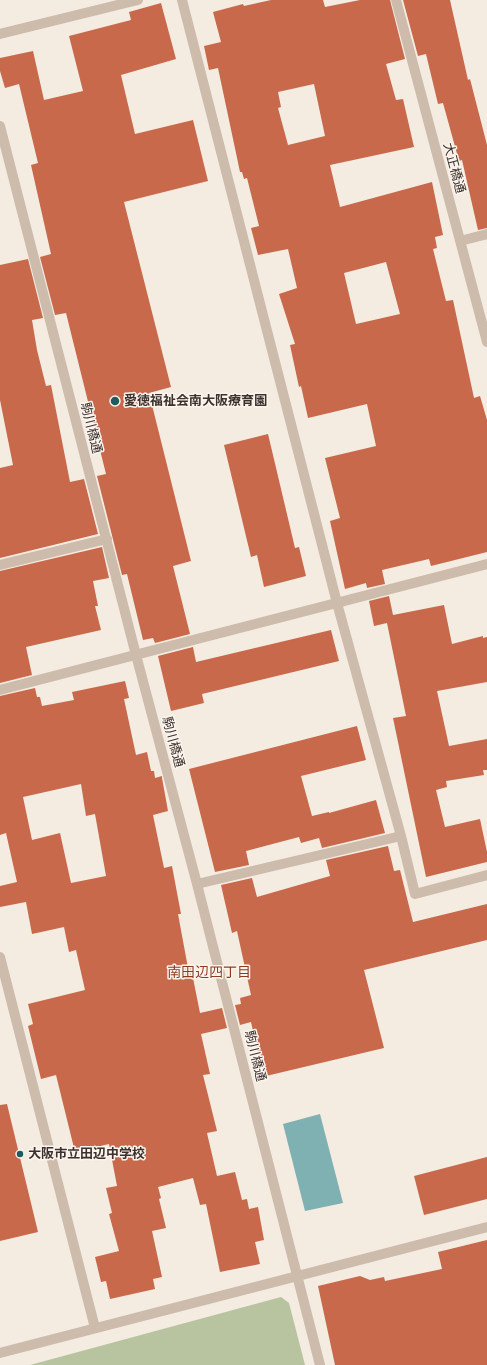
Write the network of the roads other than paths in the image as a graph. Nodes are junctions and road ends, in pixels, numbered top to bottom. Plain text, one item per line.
1 (138, 0) edge
2 (182, 0) edge
3 (396, 0) edge
4 (0, 34) edge
5 (0, 126) edge
6 (487, 234) edge
7 (460, 241) junction
8 (487, 342) edge
9 (107, 539) junction
10 (487, 564) edge
11 (0, 565) edge
12 (338, 603) junction
13 (136, 655) junction
14 (0, 690) edge
15 (401, 836) junction
16 (487, 875) edge
17 (197, 884) junction
18 (0, 957) edge
19 (487, 1227) edge
20 (298, 1276) junction
21 (96, 1328) junction
22 (0, 1353) edge
23 (320, 1365) edge

1 - 4 street
2 - 12 street
3 - 7 street, 大正橋通
5 - 9 street, 駒川橋通
6 - 7 street
7 - 8 street, 大正橋通
9 - 11 street
9 - 13 street, 駒川橋通
10 - 12 street
12 - 13 street
12 - 15 street
13 - 14 street
13 - 17 street, 駒川橋通
15 - 16 street
15 - 17 street
17 - 20 street, 駒川橋通
18 - 21 street
19 - 20 street
20 - 21 street
20 - 23 street, 駒川橋通
21 - 22 street

